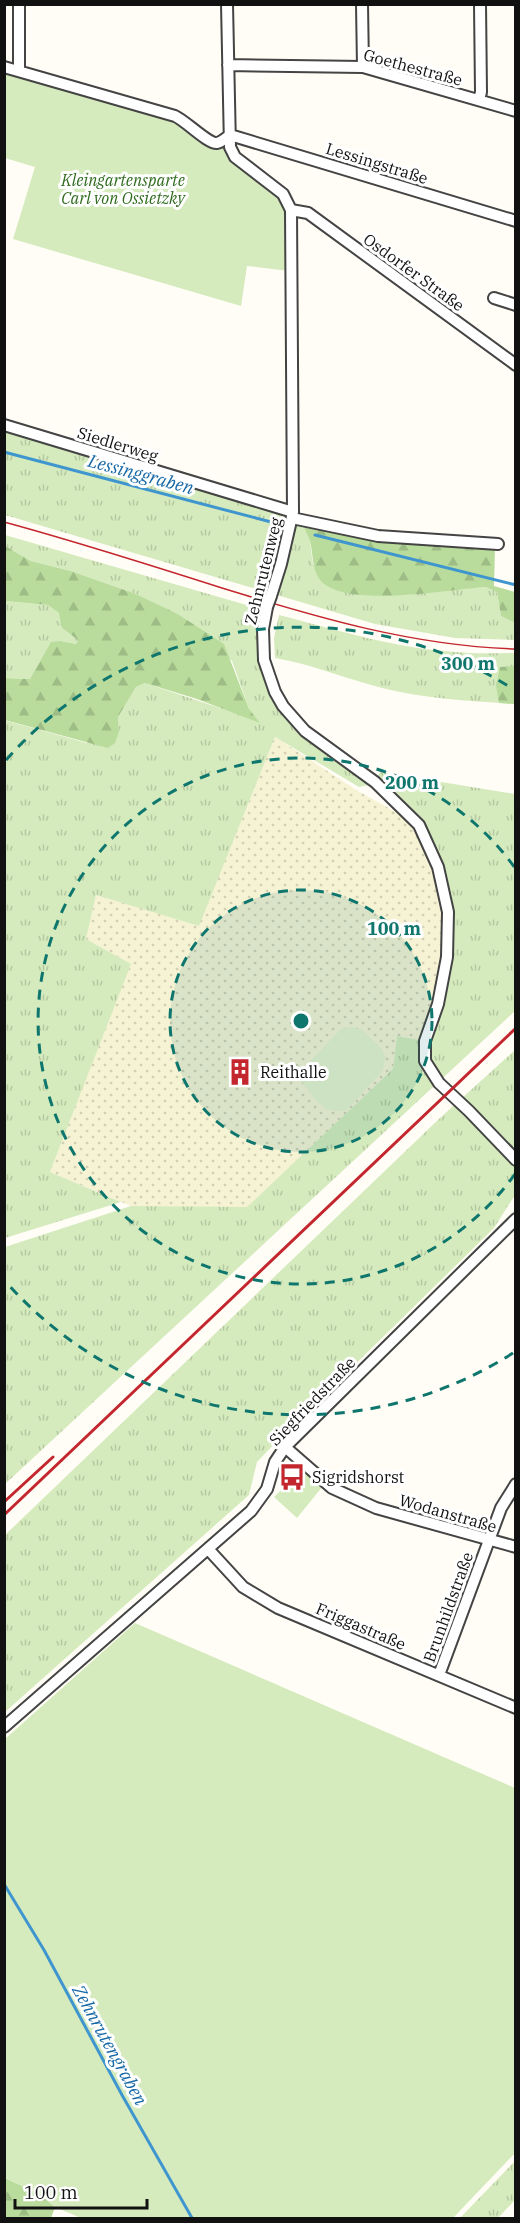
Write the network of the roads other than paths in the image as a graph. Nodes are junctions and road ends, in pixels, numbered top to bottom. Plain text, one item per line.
1 (19, 4) edge
2 (227, 4) edge
3 (362, 4) edge
4 (480, 4) edge
5 (228, 65) junction
6 (4, 67) edge
7 (363, 67) junction
8 (19, 71) junction
9 (479, 100) junction
10 (516, 111) edge
11 (230, 135) junction
12 (291, 210) junction
13 (516, 221) edge
14 (494, 298) dead end
15 (516, 305) edge
16 (516, 365) edge
17 (4, 425) edge
18 (292, 515) junction
19 (498, 544) dead end
20 (516, 1160) edge
21 (516, 1219) edge
22 (285, 1447) junction
23 (516, 1484) edge
24 (489, 1539) junction
25 (516, 1547) edge
26 (209, 1550) junction
27 (438, 1675) junction
28 (516, 1708) edge
29 (4, 1727) edge

1 - 8 street
2 - 5 street
3 - 7 street
4 - 9 street
5 - 7 street, Goethestraße
5 - 11 street
6 - 8 street
7 - 9 street, Goethestraße
8 - 11 street
9 - 10 street, Goethestraße
11 - 12 street
11 - 13 street, Lessingstraße
12 - 16 street, Osdorfer Straße
12 - 18 street, Zehnrutenweg
14 - 15 street
17 - 18 street, Siedlerweg
18 - 19 street, Siedlerweg
18 - 20 street, Zehnrutenweg
21 - 22 street, Siegfriedstraße
22 - 24 street, Wodanstraße
22 - 26 street, Siegfriedstraße
23 - 24 street, Brunhildstraße
24 - 25 street, Wodanstraße
24 - 27 street, Brunhildstraße
26 - 27 street, Friggastraße
26 - 29 street, Siegfriedstraße
27 - 28 street, Friggastraße

